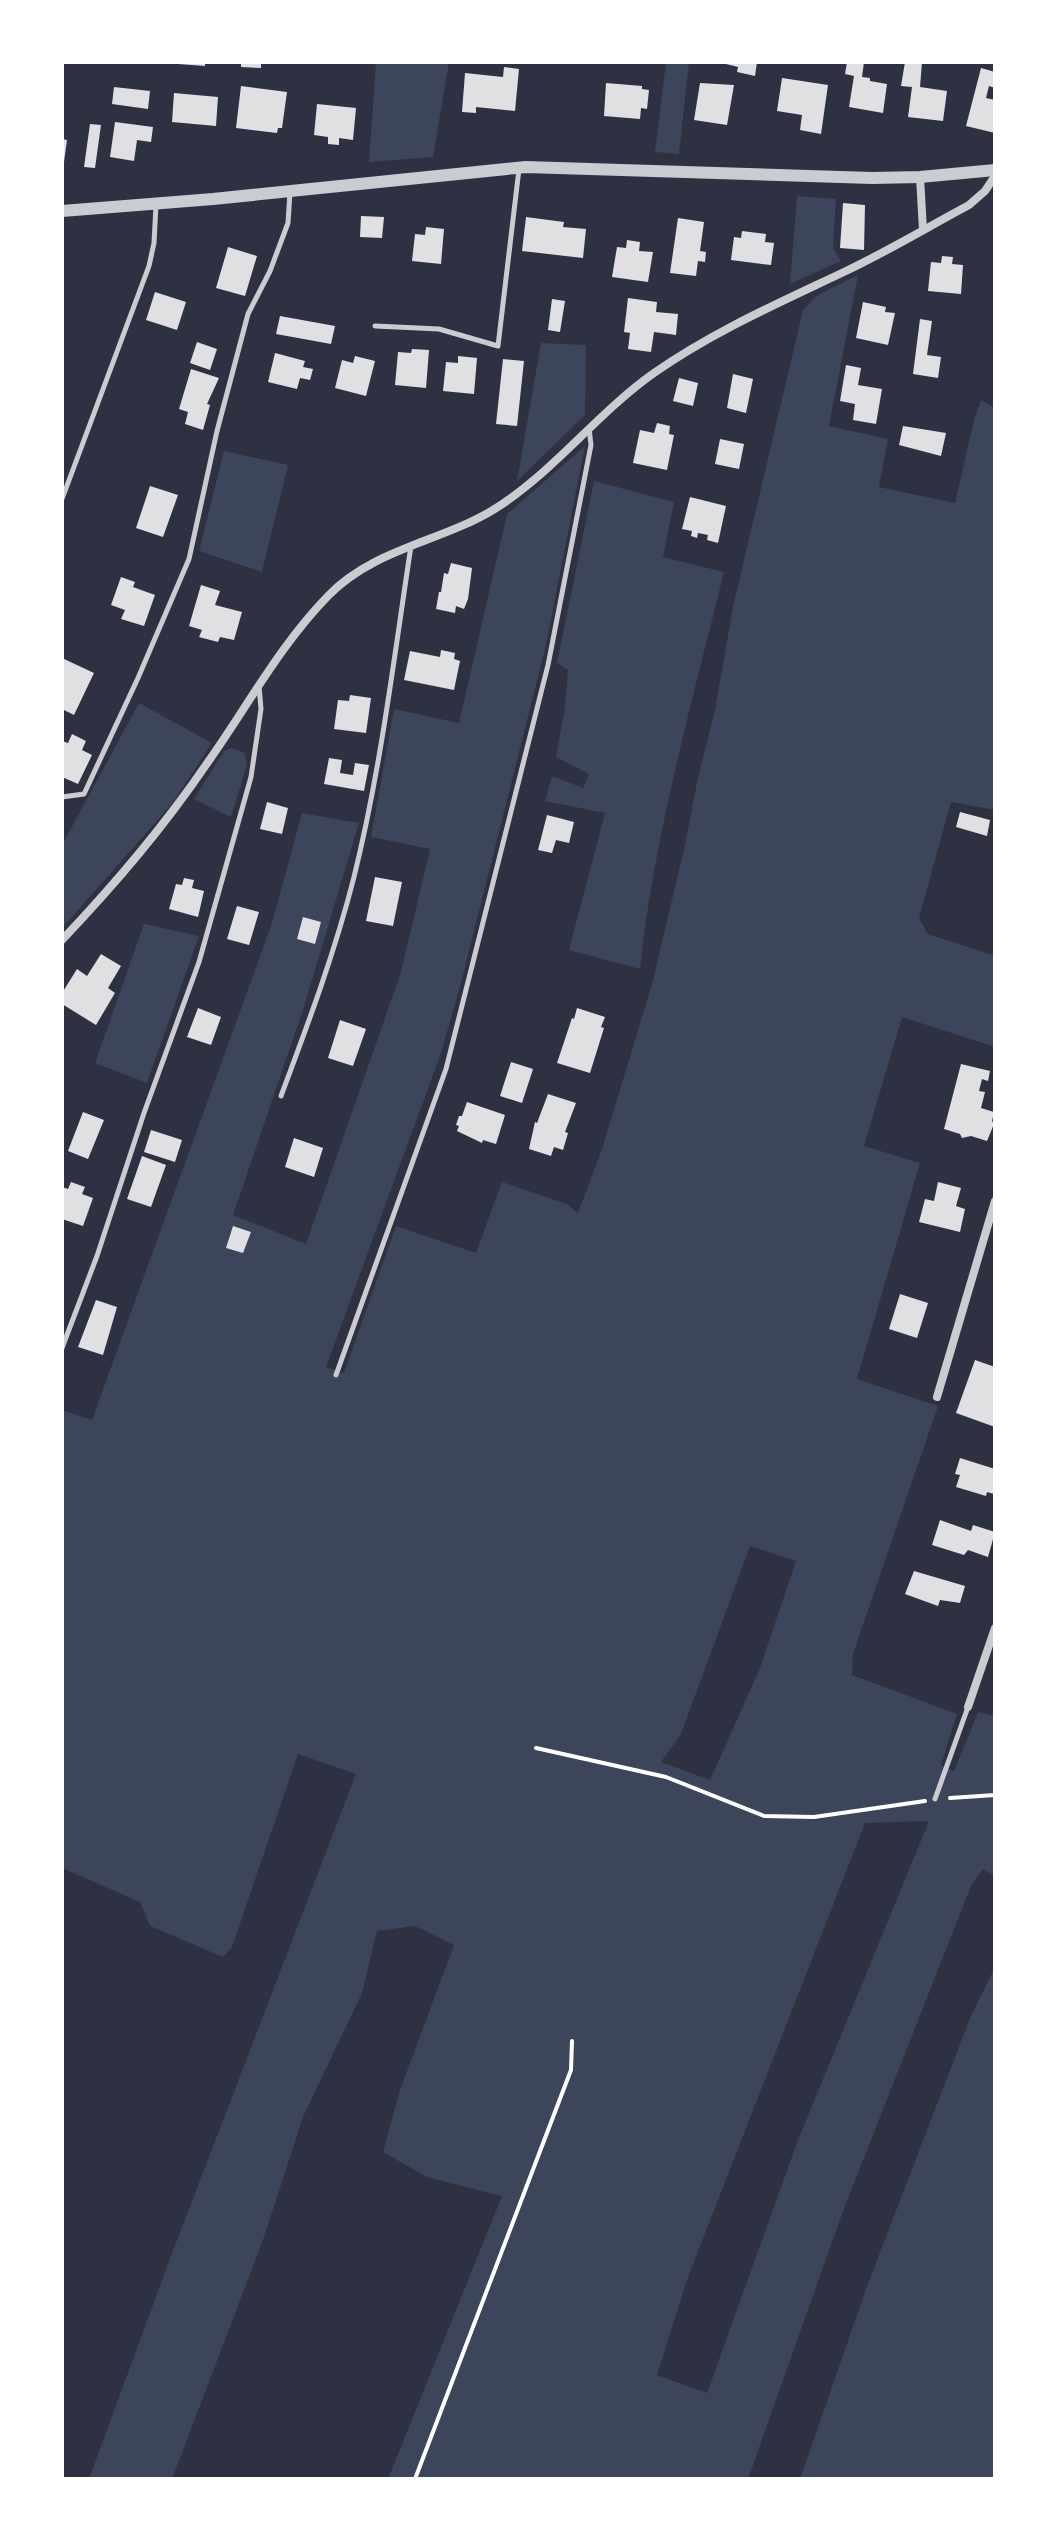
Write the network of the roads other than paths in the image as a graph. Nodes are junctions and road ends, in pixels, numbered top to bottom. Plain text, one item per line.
1 (519, 168) junction
2 (995, 170) edge
3 (995, 176) edge
4 (920, 177) junction
5 (296, 191) junction
6 (156, 204) junction
7 (62, 211) edge
8 (923, 230) junction
9 (375, 326) dead end
10 (589, 426) junction
11 (62, 499) edge
12 (411, 545) junction
13 (259, 686) junction
14 (62, 797) edge
15 (62, 940) edge
16 (281, 1096) dead end
17 (995, 1201) edge
18 (62, 1348) edge
19 (336, 1375) dead end
20 (937, 1397) dead end
21 (995, 1628) edge
22 (968, 1707) joint
23 (935, 1799) road end

1 - 4 street
1 - 5 street
1 - 9 lane
2 - 4 street
3 - 8 street
4 - 8 street
5 - 6 street
5 - 14 lane
6 - 7 street
6 - 11 lane
8 - 10 street
10 - 12 street
10 - 19 lane
12 - 13 street
12 - 16 lane
13 - 15 street
13 - 18 lane
17 - 20 street
21 - 22 street
22 - 23 lane

